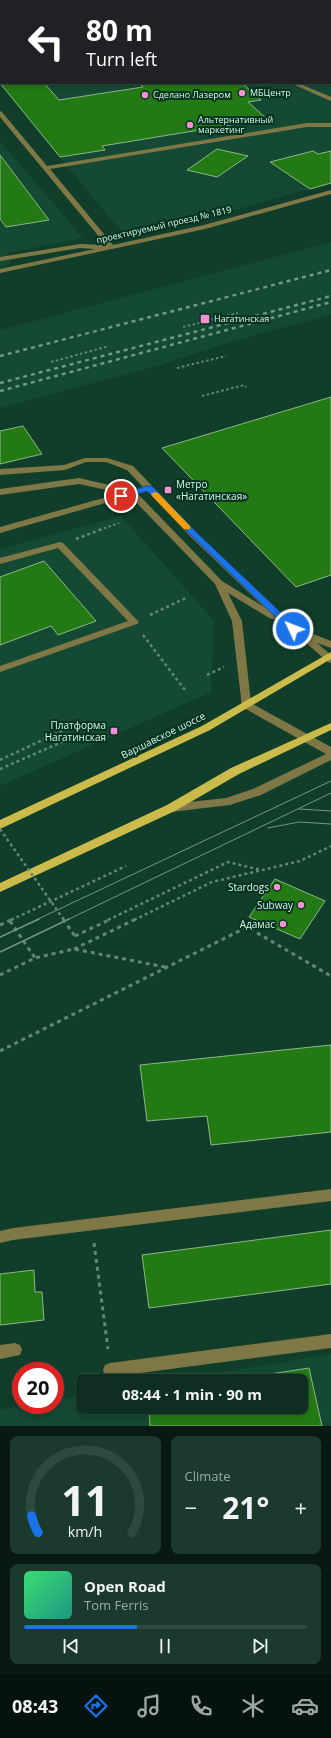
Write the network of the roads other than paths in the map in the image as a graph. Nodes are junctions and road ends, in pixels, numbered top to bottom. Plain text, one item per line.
1 (296, 84) edge
2 (331, 98) edge
3 (0, 113) edge
4 (331, 124) edge
5 (46, 168) junction
6 (331, 192) edge
7 (112, 247) junction
8 (0, 259) edge
9 (0, 271) edge
10 (0, 472) edge
11 (149, 488) junction
12 (0, 492) edge
13 (132, 493) junction
14 (0, 530) edge
15 (0, 561) edge
16 (219, 582) junction
17 (293, 629) junction
18 (331, 645) edge
19 (330, 657) edge
20 (0, 669) edge
21 (246, 705) junction
22 (331, 726) edge
23 (305, 738) junction
24 (331, 752) edge
25 (331, 756) edge
26 (171, 808) junction
27 (0, 825) edge
28 (0, 888) edge
29 (331, 1195) edge
30 (0, 1237) edge
31 (331, 1341) edge
32 (15, 1350) dead end
33 (0, 1352) edge
34 (110, 1370) road end

1 - 2 street
3 - 5 street
4 - 5 street
5 - 7 street
6 - 7 street, проектируемый проезд № 1819
7 - 8 street
7 - 9 street, проектируемый проезд № 1819
10 - 11 street
11 - 13 street
11 - 17 street
12 - 13 street
13 - 14 street
13 - 16 street
15 - 20 street
16 - 17 street
16 - 21 street
17 - 18 street
17 - 19 street
19 - 21 main road, Варшавское шоссе
21 - 23 street
21 - 27 main road, Варшавское шоссе
22 - 23 main road
23 - 24 street
23 - 26 main road
25 - 26 street
26 - 28 main road
29 - 30 street
31 - 34 street
32 - 33 street

